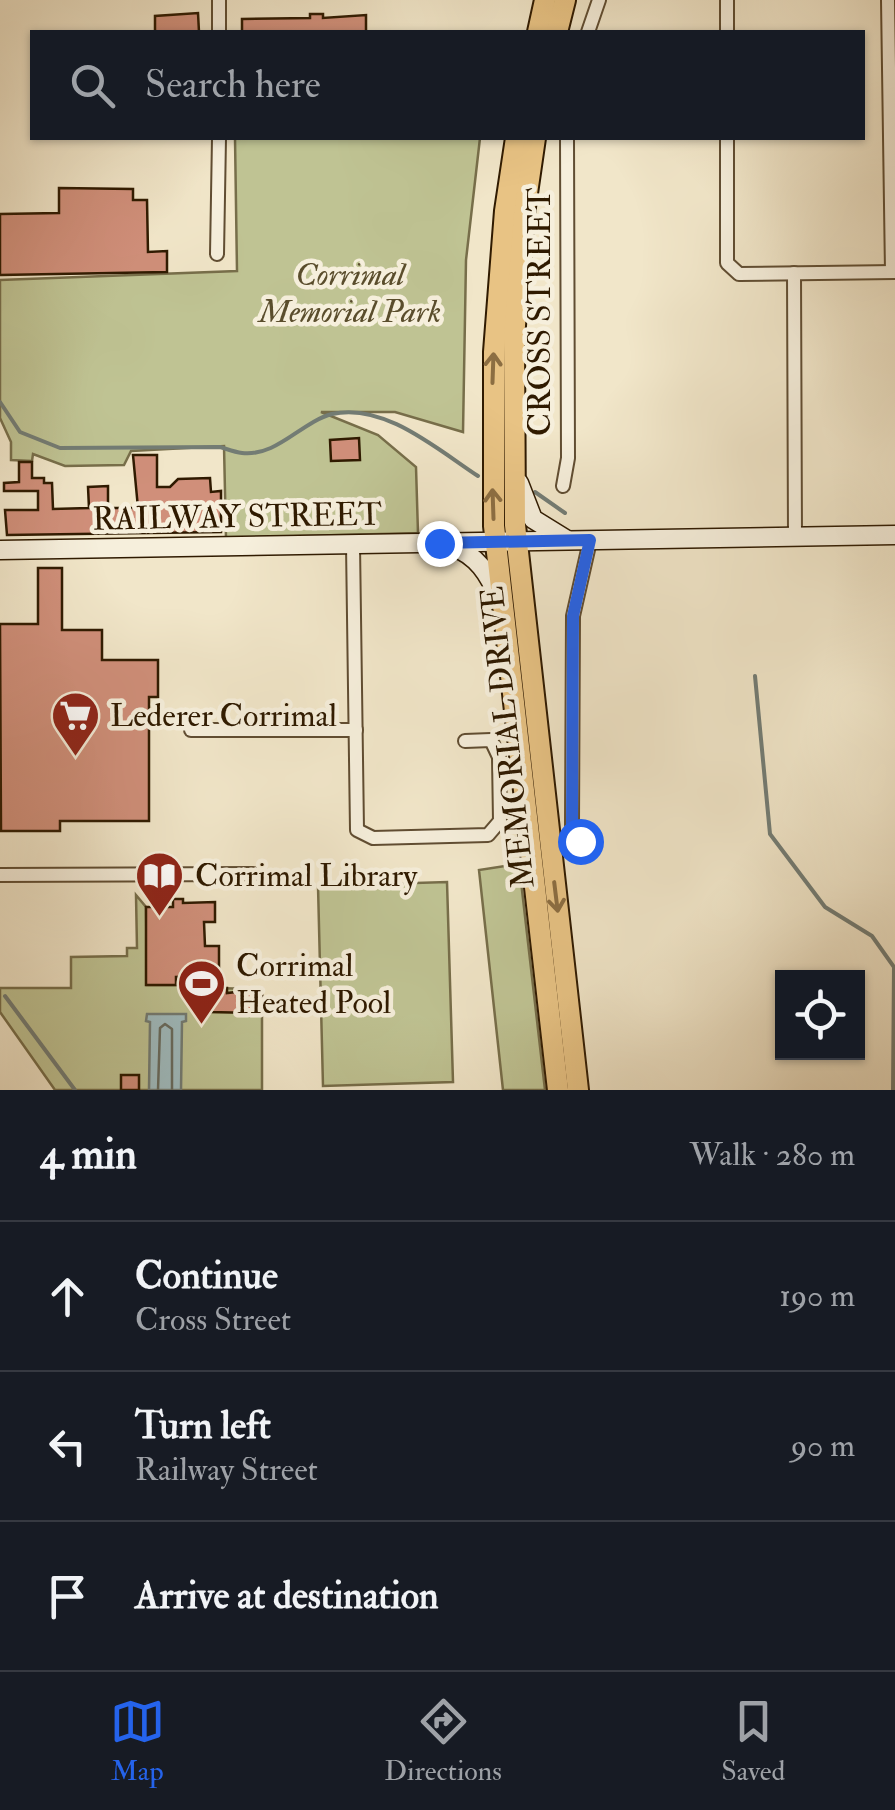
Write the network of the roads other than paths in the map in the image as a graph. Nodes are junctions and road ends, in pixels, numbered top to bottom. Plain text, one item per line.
1 (219, 0) edge
2 (545, 0) edge
3 (565, 0) edge
4 (598, 0) edge
5 (727, 0) edge
6 (888, 0) edge
7 (219, 30) edge
8 (538, 30) edge
9 (558, 30) edge
10 (589, 30) edge
11 (727, 30) edge
12 (220, 140) edge
13 (516, 140) edge
14 (535, 140) edge
15 (567, 140) edge
16 (727, 140) edge
17 (218, 254) dead end
18 (894, 272) edge
19 (794, 273) junction
20 (512, 448) junction
21 (563, 486) dead end
22 (895, 534) edge
23 (795, 536) junction
24 (590, 540) junction
25 (568, 541) junction
26 (506, 542) junction
27 (439, 543) junction
28 (353, 545) junction
29 (0, 550) edge
30 (503, 608) junction
31 (191, 730) dead end
32 (356, 730) junction
33 (465, 742) dead end
34 (580, 841) dead end
35 (253, 874) dead end
36 (0, 875) edge
37 (558, 1090) edge
38 (578, 1090) edge

1 - 7 street
2 - 8 main road
3 - 9 main road
4 - 10 street
5 - 11 street
6 - 18 street
12 - 17 street
26 -> 13 main road, MEMORIAL DRIVE
14 - 20 main road, MEMORIAL DRIVE
15 - 21 street, CROSS STREET
16 - 19 street
18 - 19 street
19 - 23 street
20 - 25 main road
20 - 26 main road, MEMORIAL DRIVE
22 - 23 main road, RAILWAY STREET
23 - 24 main road, RAILWAY STREET
24 - 25 main road, RAILWAY STREET
24 - 34 street
25 - 26 main road, RAILWAY STREET
26 - 27 main road, RAILWAY STREET
26 - 30 main road, MEMORIAL DRIVE
26 -> 38 main road, MEMORIAL DRIVE
27 - 28 main road, RAILWAY STREET
27 - 30 main road
28 - 29 main road, RAILWAY STREET
28 - 32 street
30 - 37 main road, MEMORIAL DRIVE
31 - 32 street
32 - 33 street
35 - 36 street

